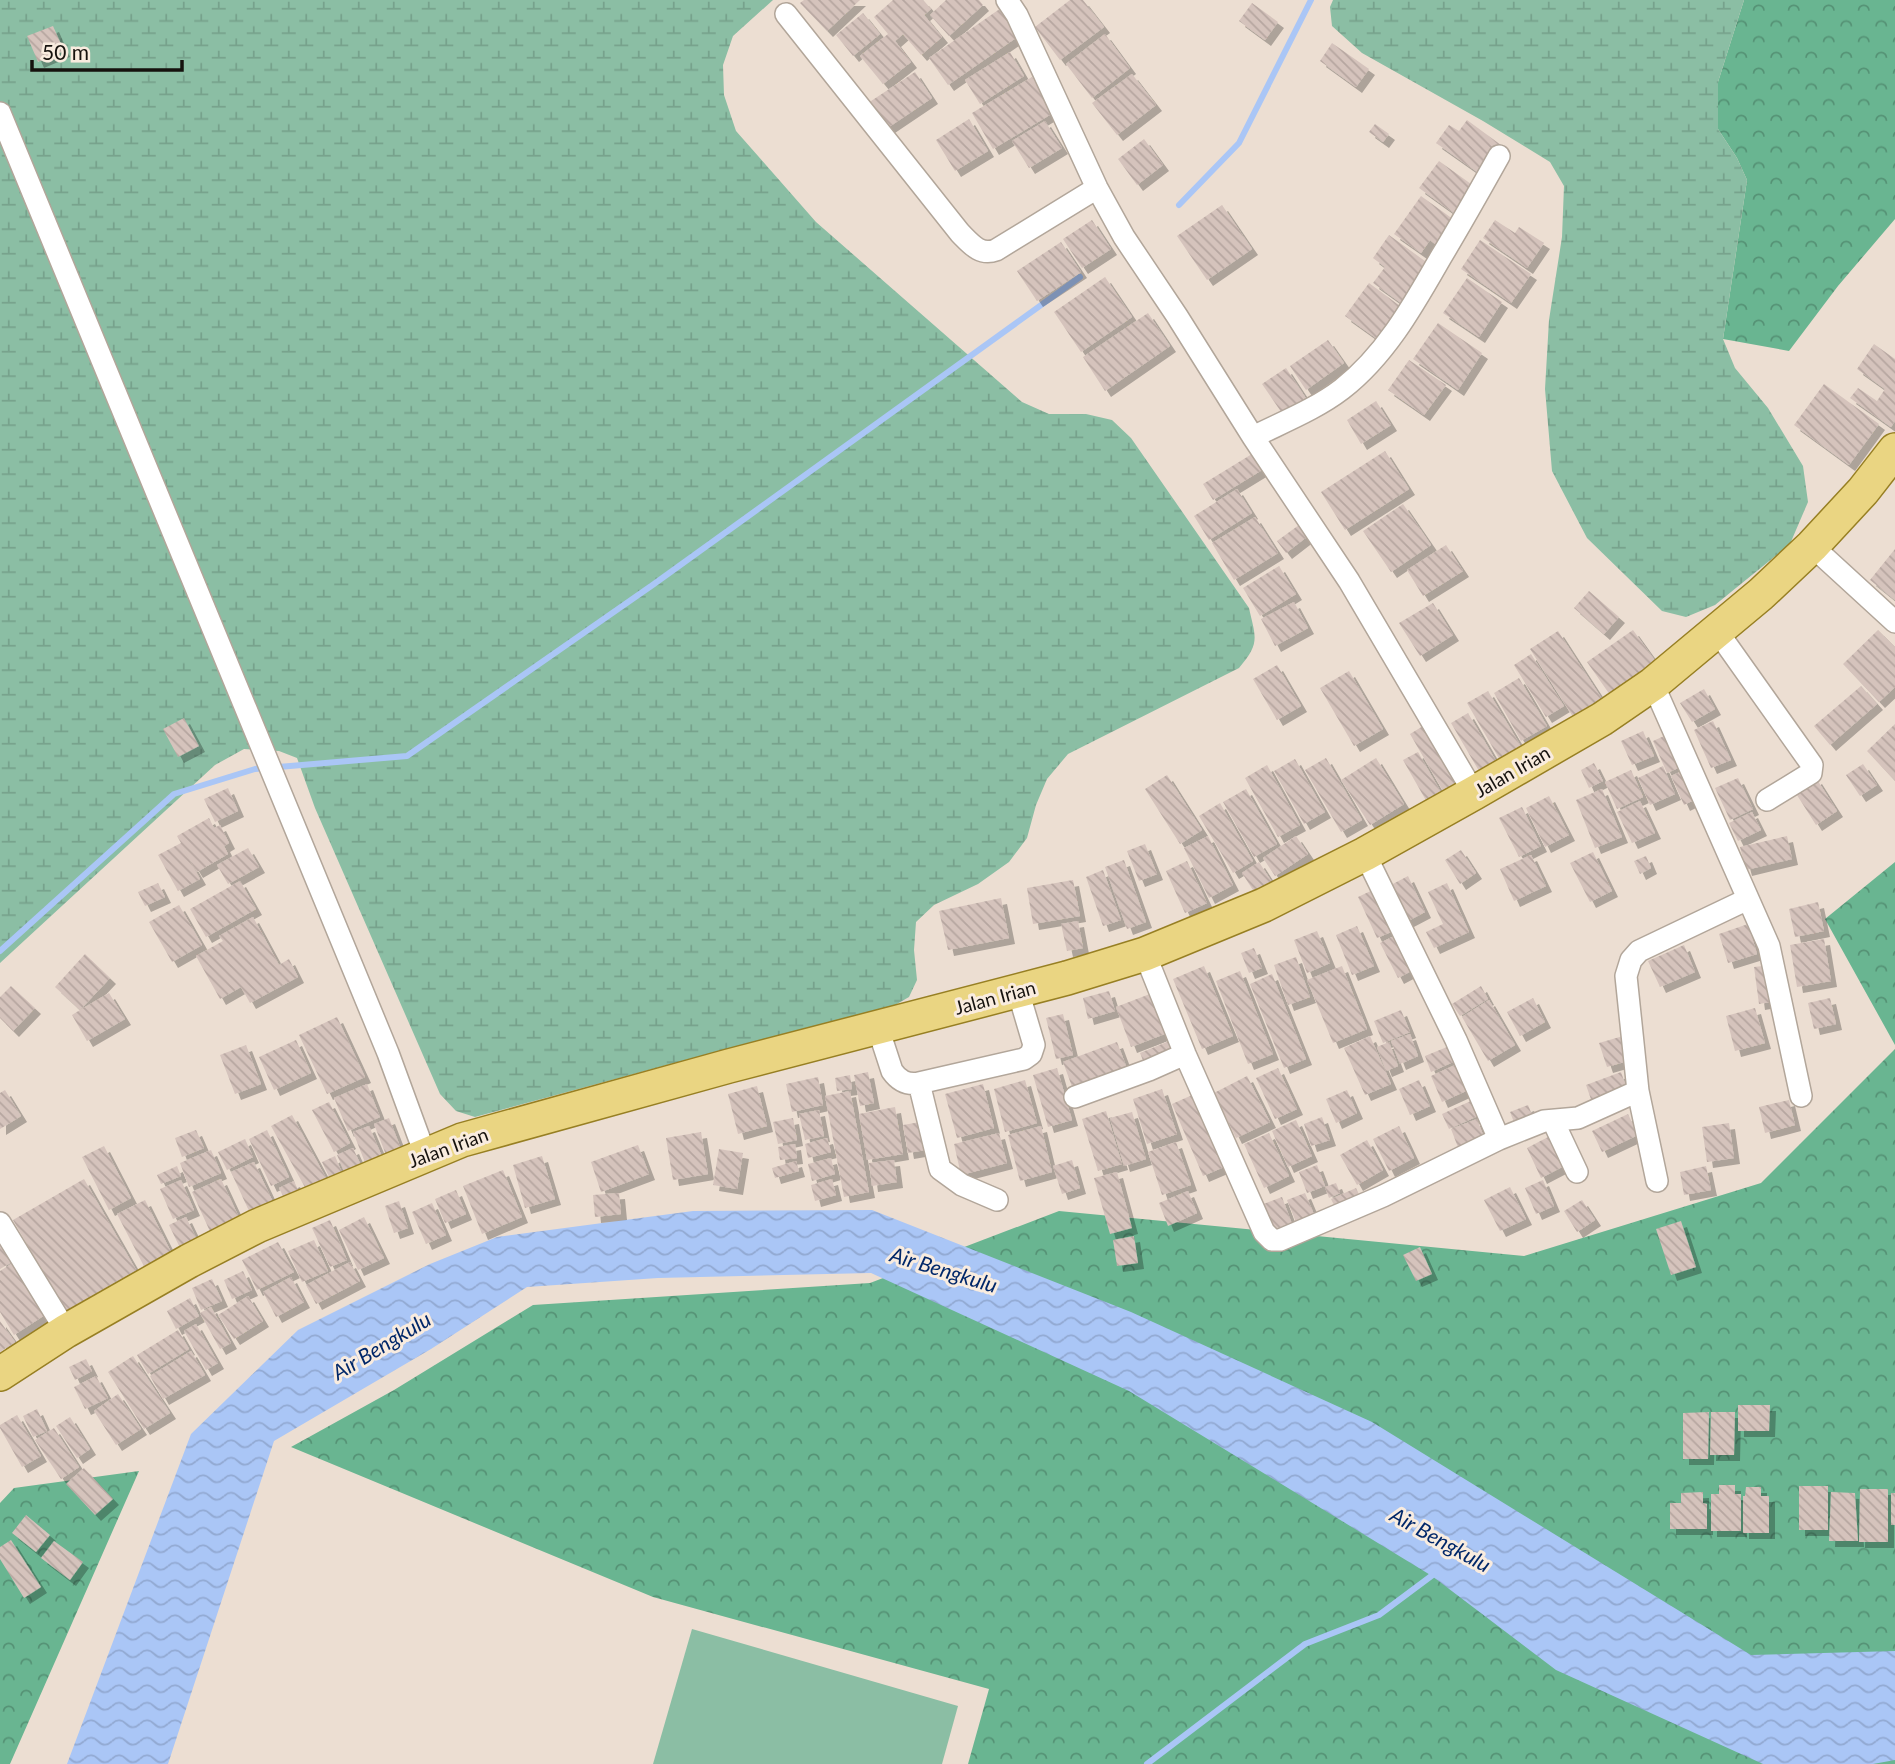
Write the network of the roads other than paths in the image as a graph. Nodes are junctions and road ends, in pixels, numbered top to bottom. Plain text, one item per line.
1 (1032, 0) edge
2 (1012, 8) edge
3 (786, 14) dead end
4 (0, 113) edge
5 (1499, 156) dead end
6 (1097, 188) junction
7 (1253, 437) junction
8 (1895, 450) edge
9 (1812, 546) junction
10 (1895, 622) edge
11 (1717, 631) junction
12 (1653, 684) junction
13 (1474, 793) junction
14 (1767, 800) dead end
15 (1365, 854) junction
16 (1748, 899) junction
17 (1145, 954) junction
18 (1018, 991) junction
19 (878, 1028) junction
20 (1185, 1054) junction
21 (919, 1083) junction
22 (1637, 1091) junction
23 (1801, 1096) dead end
24 (1075, 1097) dead end
25 (1553, 1121) junction
26 (1499, 1139) junction
27 (425, 1154) junction
28 (1577, 1172) dead end
29 (1657, 1181) dead end
30 (997, 1200) dead end
31 (0, 1223) edge
32 (65, 1331) junction
33 (0, 1374) edge

1 - 2 street
2 - 6 street
3 - 6 street
4 - 27 street
5 - 7 street
6 - 7 street
7 - 13 street
8 - 9 main road, Jalan Irian
9 - 10 street
9 - 11 main road, Jalan Irian
11 - 12 main road, Jalan Irian
11 - 14 street
12 - 13 main road, Jalan Irian
12 - 16 street
13 - 15 main road, Jalan Irian
15 - 17 main road, Jalan Irian
15 - 26 street
16 - 22 street
16 - 23 street
17 - 18 main road, Jalan Irian
17 - 20 street
18 - 19 main road, Jalan Irian
18 - 21 street
19 - 21 street
19 - 27 main road, Jalan Irian
20 - 24 street
20 - 26 street
21 - 30 street
22 - 25 street
22 - 29 street
25 - 26 street
25 - 28 street
27 - 32 main road, Jalan Irian
31 - 32 street
32 - 33 main road, Jalan Irian

